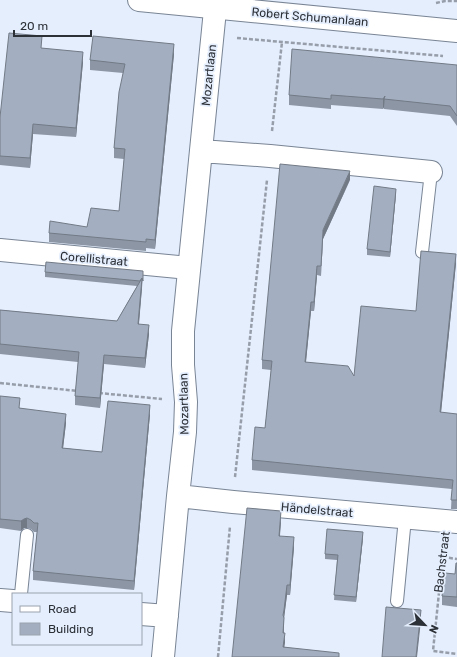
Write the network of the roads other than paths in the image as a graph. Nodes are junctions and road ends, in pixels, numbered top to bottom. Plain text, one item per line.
1 (139, 0) edge
2 (216, 4) edge
3 (457, 32) edge
4 (201, 151) junction
5 (431, 172) joint
6 (0, 250) edge
7 (422, 252) edge
8 (189, 268) junction
9 (178, 496) junction
10 (405, 518) junction
11 (452, 522) edge
12 (27, 535) dead end
13 (21, 593) edge
14 (0, 600) edge
15 (12, 601) edge
16 (397, 601) dead end
17 (142, 614) edge
18 (167, 616) junction
19 (163, 657) edge

1 - 2 street, Robert Schumanlaan
2 - 3 street, Robert Schumanlaan
2 - 4 street, Mozartlaan
4 - 5 street
4 - 8 street, Mozartlaan
5 - 7 lane
6 - 8 street, Corellistraat
8 - 9 street, Mozartlaan
9 - 10 street, Händelstraat
9 - 18 street, Mozartlaan
10 - 11 street, Händelstraat
10 - 16 lane
12 - 13 lane
14 - 15 street
17 - 18 street
18 - 19 street, Mozartlaan

